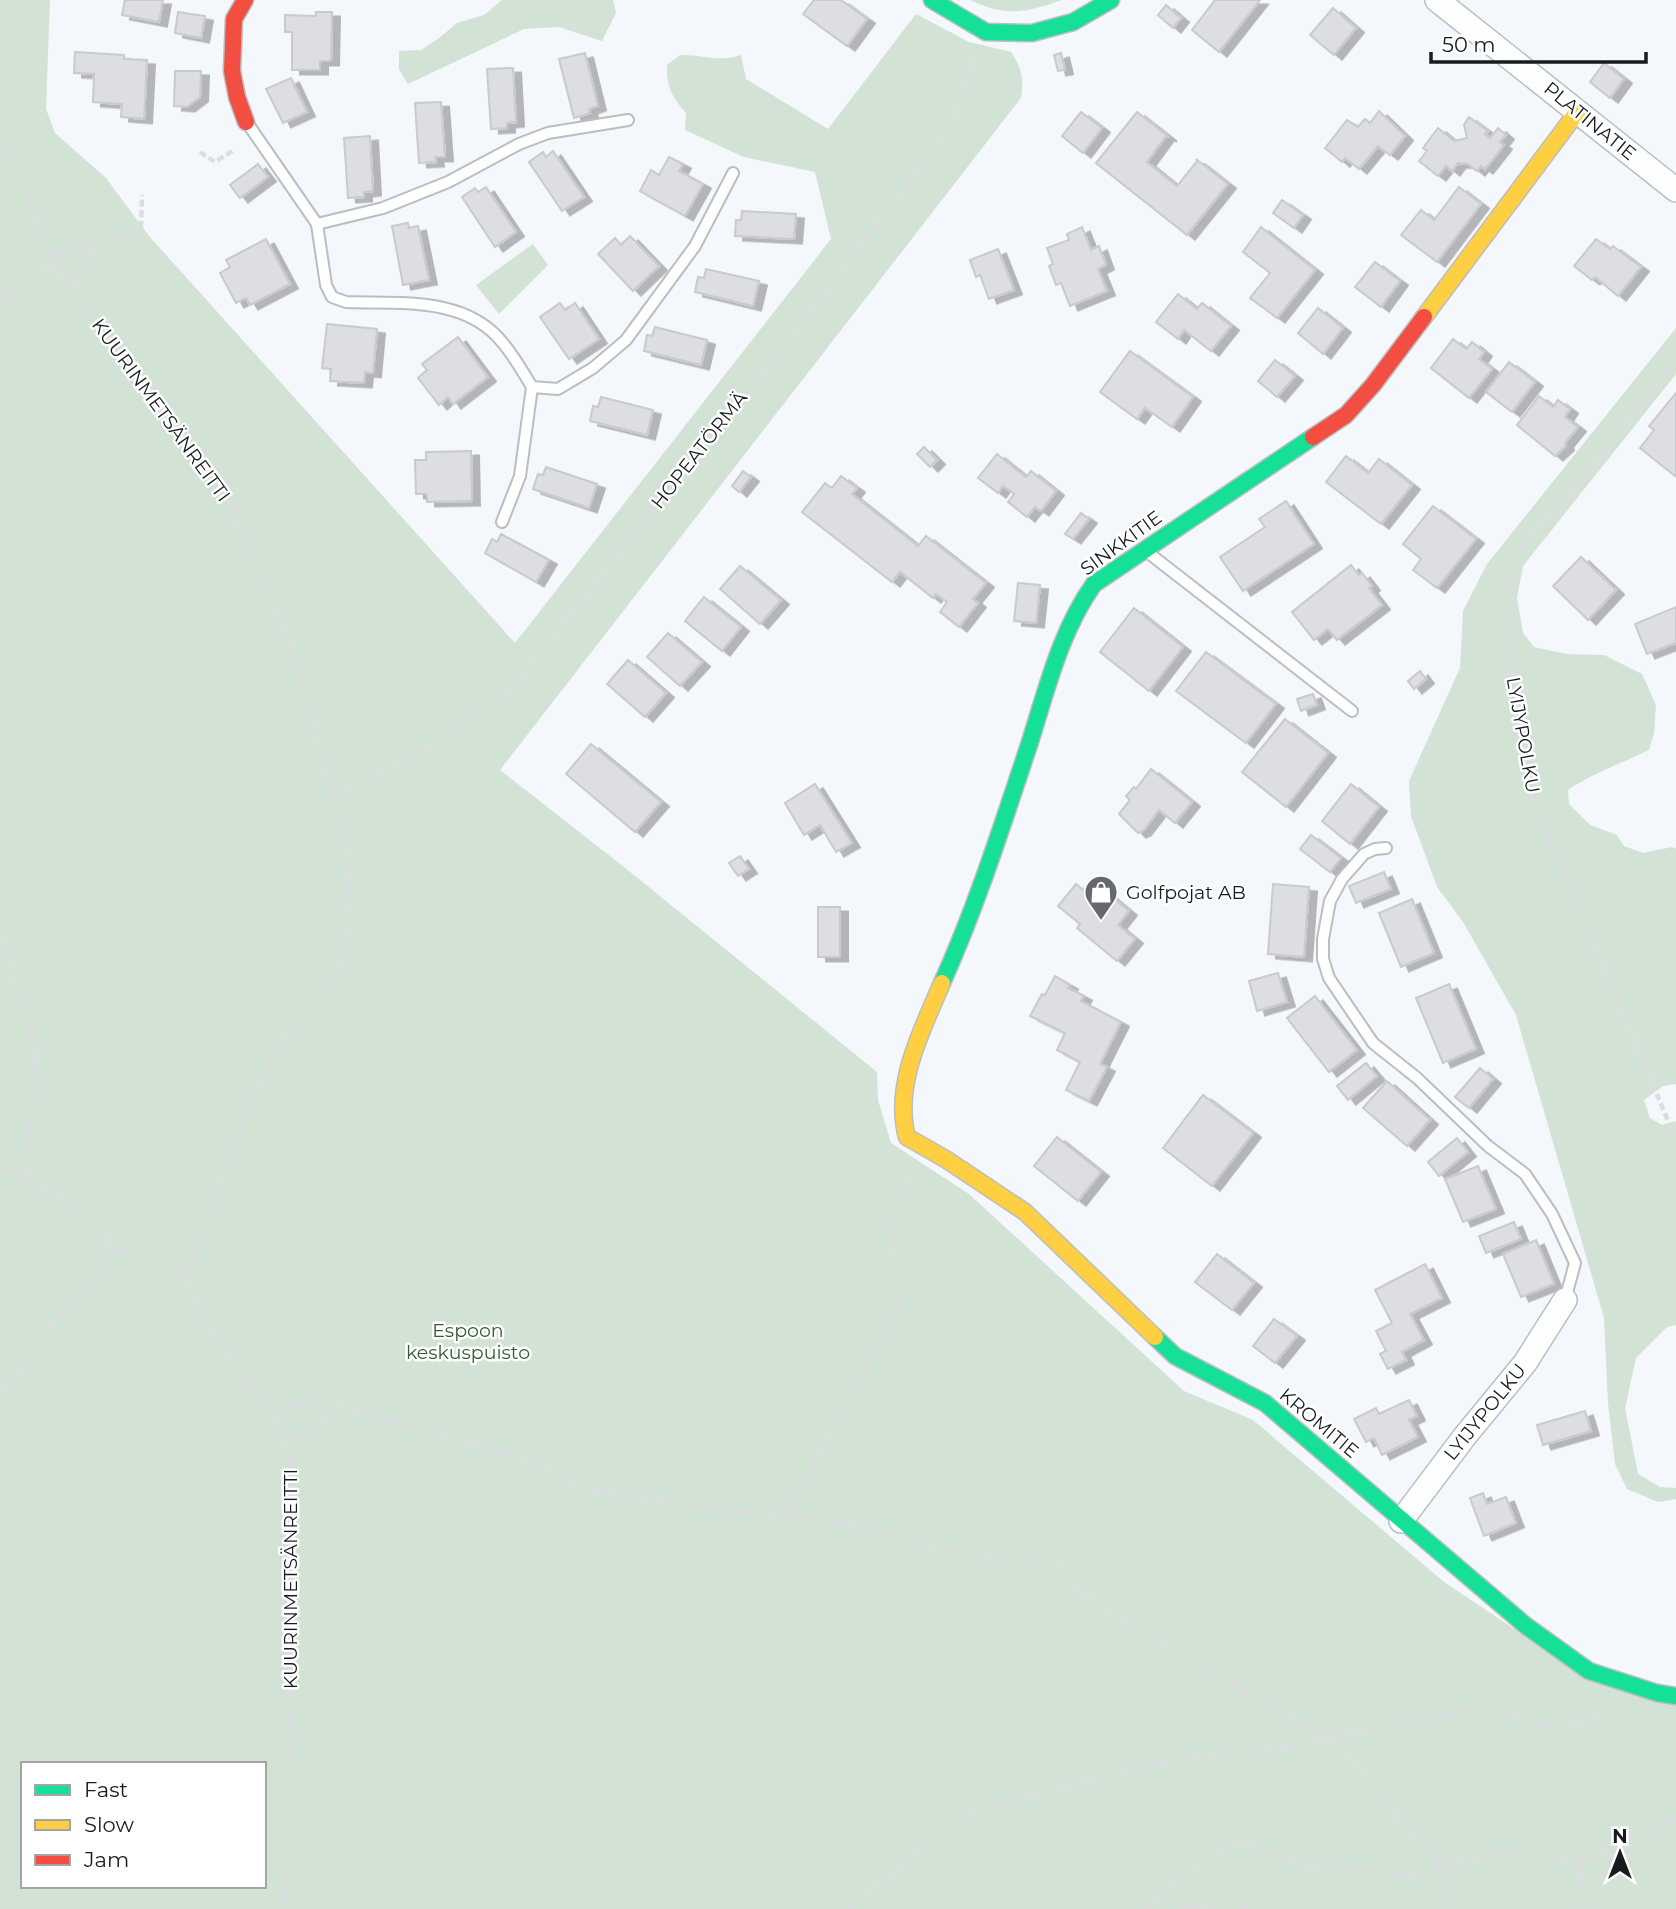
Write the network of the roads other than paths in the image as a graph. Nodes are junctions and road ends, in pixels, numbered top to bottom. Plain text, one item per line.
1 (245, 0) edge
2 (932, 0) edge
3 (1111, 0) edge
4 (1437, 0) edge
5 (1577, 111) junction
6 (628, 120) dead end
7 (246, 122) joint
8 (733, 173) dead end
9 (1676, 190) edge
10 (317, 224) junction
11 (532, 387) junction
12 (502, 522) dead end
13 (1144, 550) junction
14 (1352, 711) dead end
15 (1387, 848) dead end
16 (947, 1160) joint
17 (1565, 1300) joint
18 (1401, 1521) junction
19 (1676, 1696) edge

1 - 7 street
2 - 3 street
4 - 5 street, PLATINATIE
5 - 9 street, PLATINATIE
5 - 13 street, SINKKITIE
6 - 10 lane
7 - 10 lane
8 - 11 lane
10 - 11 lane
11 - 12 lane
13 - 14 lane
13 - 16 street, SINKKITIE
15 - 17 lane
16 - 18 street, KROMITIE
17 - 18 street, LYIJYPOLKU
18 - 19 street, KROMITIE

